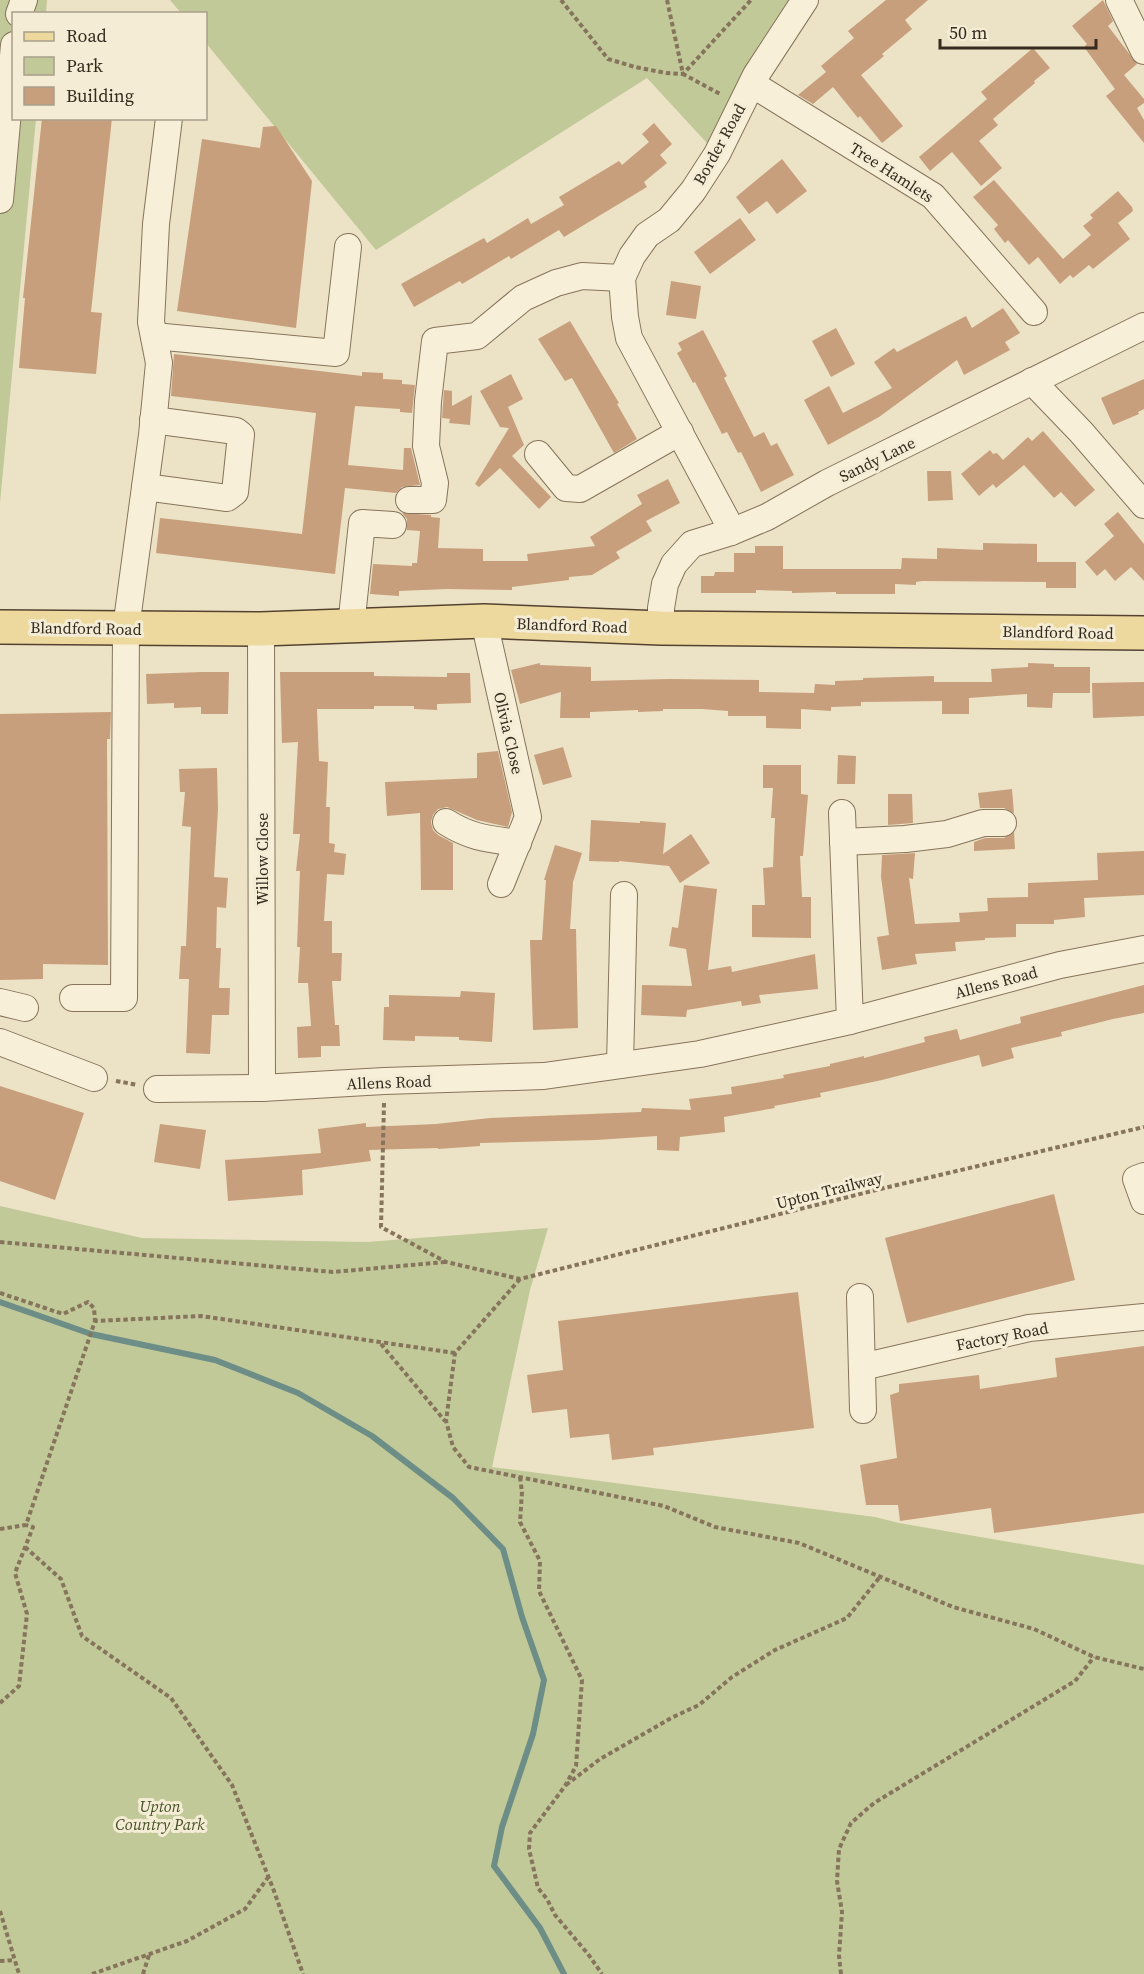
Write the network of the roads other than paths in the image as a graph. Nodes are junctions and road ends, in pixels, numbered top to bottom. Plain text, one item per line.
1 (805, 0) edge
2 (1119, 0) edge
3 (1144, 51) edge
4 (12, 67) edge
5 (746, 94) junction
6 (169, 120) edge
7 (0, 200) edge
8 (348, 247) dead end
9 (622, 278) junction
10 (1034, 312) dead end
11 (1144, 326) edge
12 (154, 336) junction
13 (1032, 381) junction
14 (153, 420) junction
15 (680, 432) junction
16 (538, 454) dead end
17 (145, 487) junction
18 (409, 500) dead end
19 (1144, 505) edge
20 (393, 525) dead end
21 (731, 532) junction
22 (484, 621) junction
23 (351, 626) junction
24 (0, 627) edge
25 (126, 628) junction
26 (661, 628) junction
27 (261, 629) junction
28 (1144, 633) edge
29 (842, 813) dead end
30 (446, 822) dead end
31 (1003, 823) dead end
32 (843, 842) junction
33 (518, 843) junction
34 (501, 884) dead end
35 (624, 894) dead end
36 (1144, 949) edge
37 (73, 998) dead end
38 (0, 1002) edge
39 (25, 1008) dead end
40 (850, 1021) junction
41 (0, 1042) edge
42 (621, 1065) junction
43 (94, 1078) road end
44 (262, 1088) junction
45 (157, 1089) road end
46 (1144, 1176) edge
47 (1144, 1201) edge
48 (860, 1297) dead end
49 (1144, 1317) edge
50 (862, 1367) junction
51 (863, 1410) dead end

1 - 5 street, Border Road
2 - 3 street
4 - 7 street
5 - 9 street, Border Road
5 - 10 street, Tree Hamlets
6 - 12 street
8 - 12 street
9 - 15 street
9 - 18 street
11 - 13 street, Sandy Lane
12 - 14 street
13 - 19 street
13 - 21 street, Sandy Lane
14 - 17 street
14 - 17 street
15 - 16 street
15 - 21 street
17 - 25 street
20 - 23 street
21 - 26 street, Sandy Lane
22 - 23 main road, Blandford Road
22 - 26 main road, Blandford Road
22 - 33 street, Olivia Close
23 - 27 main road, Blandford Road
24 - 25 main road, Blandford Road
25 - 27 main road, Blandford Road
25 - 37 street
26 - 28 main road, Blandford Road
27 - 44 street, Willow Close
29 - 32 street
30 - 33 street
31 - 32 street
32 - 40 street
33 - 34 street, Olivia Close
35 - 42 street
36 - 40 street, Allens Road
38 - 39 street
40 - 42 street, Allens Road
41 - 43 street
42 - 44 street, Allens Road
44 - 45 street, Allens Road
46 - 47 street
48 - 50 street
49 - 50 street, Factory Road
50 - 51 street

